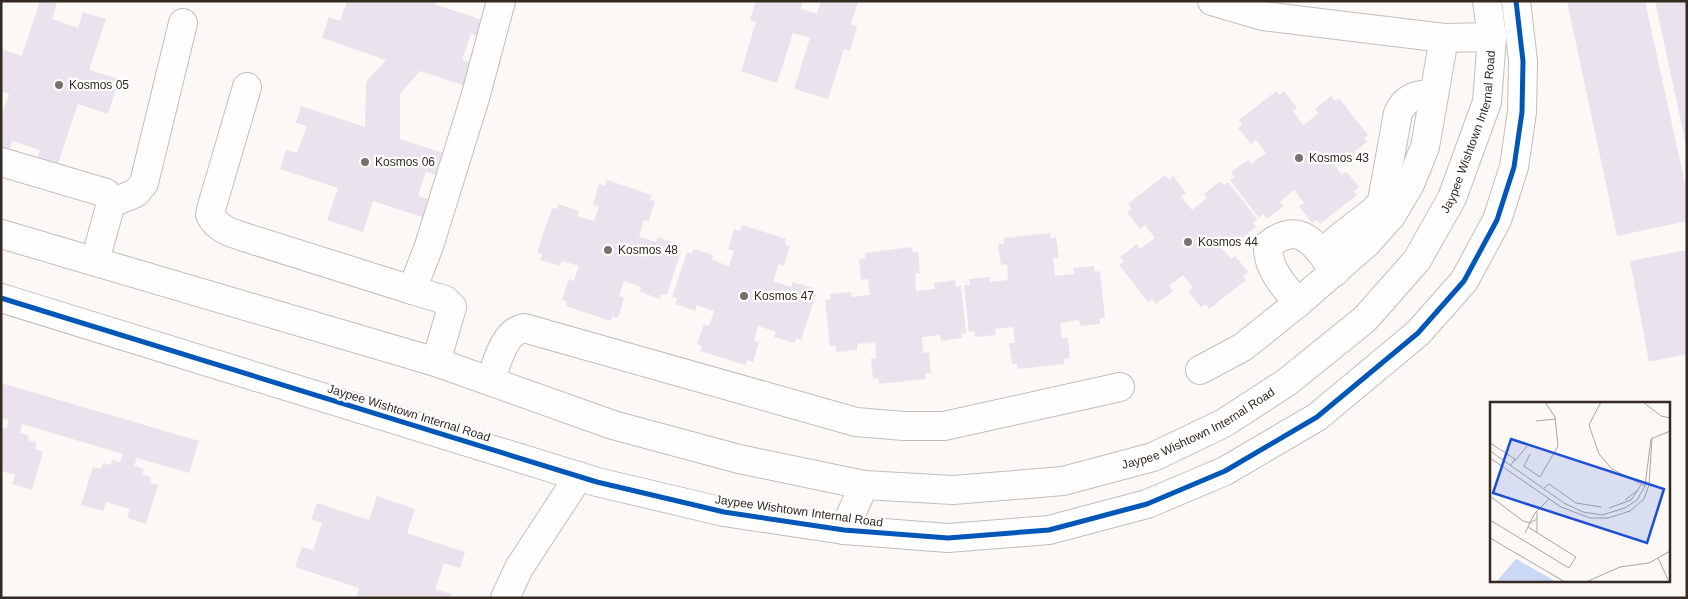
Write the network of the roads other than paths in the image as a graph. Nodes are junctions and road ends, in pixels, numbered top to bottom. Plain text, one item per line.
1 (502, 1) edge
2 (1212, 1) edge
3 (1487, 1) edge
4 (1516, 1) edge
5 (183, 23) dead end
6 (1492, 37) junction
7 (1444, 38) junction
8 (247, 87) dead end
9 (1434, 94) junction
10 (1, 162) edge
11 (111, 203) junction
12 (1, 234) edge
13 (1335, 241) dead end
14 (95, 261) junction
15 (1335, 272) junction
16 (412, 290) junction
17 (1, 298) edge
18 (1298, 303) junction
19 (436, 362) junction
20 (1200, 370) dead end
21 (490, 381) junction
22 (1120, 387) dead end
23 (579, 476) junction
24 (864, 485) junction
25 (844, 530) junction
26 (505, 598) edge

1 - 16 street
2 - 7 street
3 - 6 street, Jaypee Wishtown Internal Road
4 - 25 street, Jaypee Wishtown Internal Road
5 - 11 street
6 - 7 street
6 - 24 street, Jaypee Wishtown Internal Road
7 - 9 street
8 - 16 street
9 - 13 street
9 - 15 street
10 - 11 street
11 - 14 street
12 - 14 street, Jaypee Wishtown Internal Road
14 - 19 street, Jaypee Wishtown Internal Road
15 - 18 street
15 - 18 street
16 - 19 street
17 - 23 street, Jaypee Wishtown Internal Road
18 - 20 street
19 - 21 street, Jaypee Wishtown Internal Road
21 - 22 street
21 - 24 street, Jaypee Wishtown Internal Road
23 - 25 street, Jaypee Wishtown Internal Road
23 - 26 street
24 - 25 street

